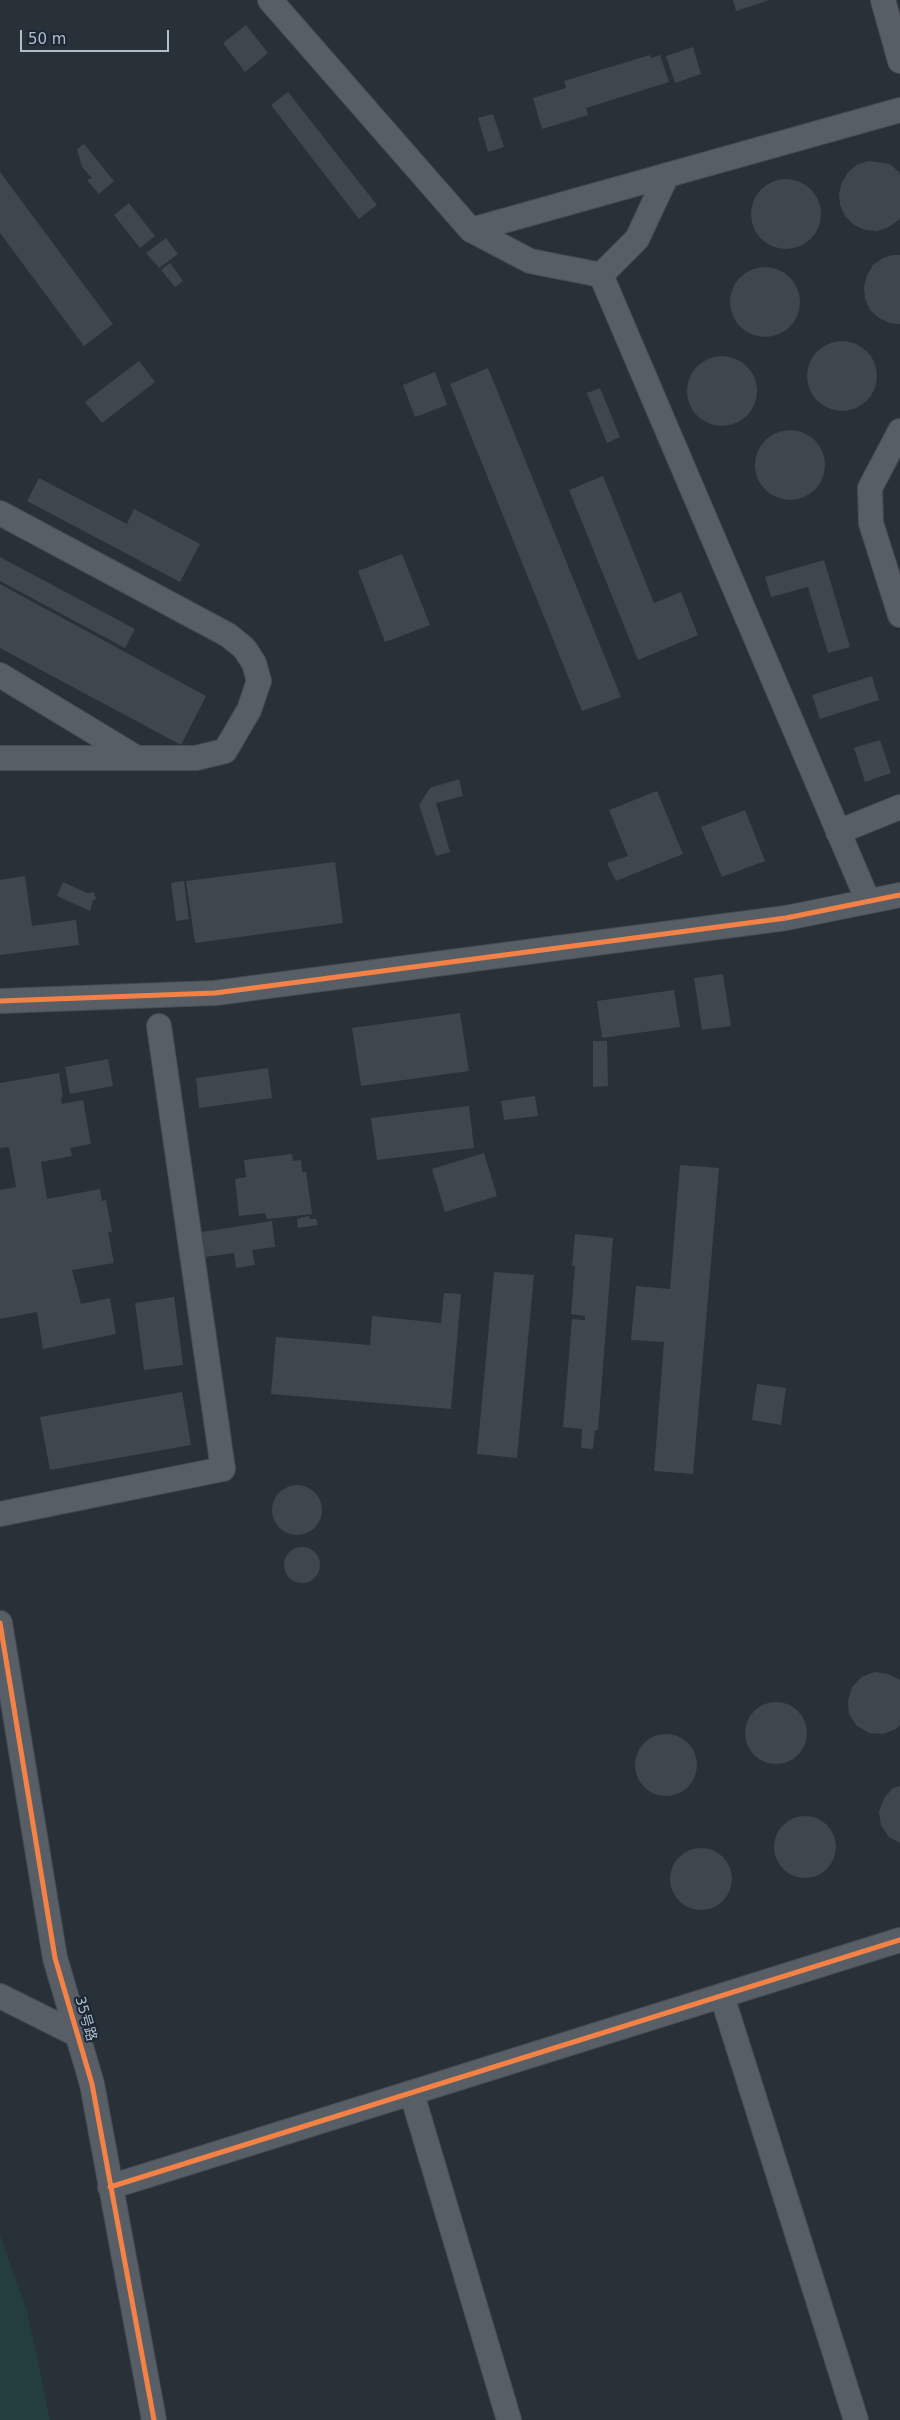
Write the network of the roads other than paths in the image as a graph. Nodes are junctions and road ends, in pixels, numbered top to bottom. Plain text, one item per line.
1 (270, 0) edge
2 (882, 0) edge
3 (900, 61) edge
4 (900, 110) edge
5 (666, 176) junction
6 (471, 230) junction
7 (601, 275) junction
8 (900, 431) edge
9 (0, 513) edge
10 (900, 615) edge
11 (0, 675) edge
12 (0, 758) edge
13 (137, 758) junction
14 (900, 807) edge
15 (838, 832) junction
16 (900, 895) edge
17 (868, 901) junction
18 (0, 1001) edge
19 (159, 1026) dead end
20 (0, 1514) edge
21 (0, 1623) edge
22 (900, 1940) edge
23 (0, 1996) edge
24 (722, 1996) junction
25 (78, 2035) junction
26 (412, 2094) junction
27 (110, 2187) junction
28 (154, 2420) edge
29 (509, 2420) edge
30 (856, 2420) edge

1 - 6 street
2 - 3 street
4 - 5 street
5 - 6 street
5 - 7 street
6 - 7 street
7 - 15 street
8 - 10 street
9 - 13 street
11 - 13 street
12 - 13 street
14 - 15 street
15 - 17 street
16 - 17 street
17 - 18 street
19 - 20 street
21 - 25 street, 35号路
22 - 24 street
23 - 25 street
24 - 26 street
24 - 30 street
25 - 27 street, 35号路
26 - 27 street
26 - 29 street
27 - 28 street, 35号路

